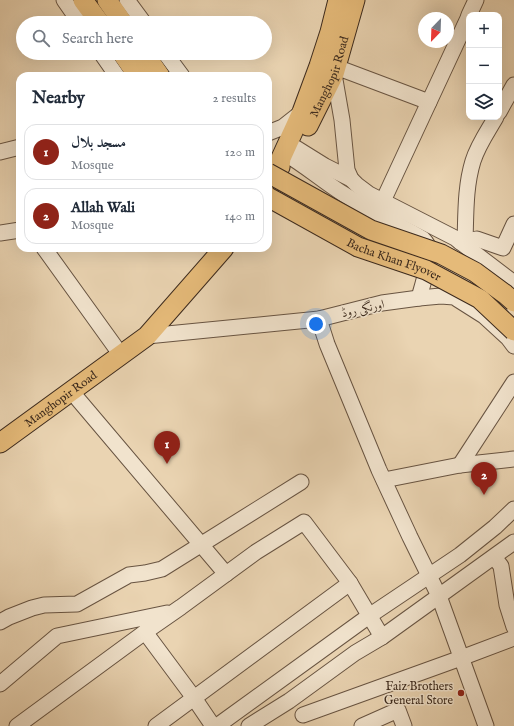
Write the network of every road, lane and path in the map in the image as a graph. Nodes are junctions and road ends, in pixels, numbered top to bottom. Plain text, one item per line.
1 (64, 0) edge
2 (83, 0) edge
3 (107, 0) edge
4 (127, 0) edge
5 (476, 0) edge
6 (349, 1) edge
7 (470, 12) edge
8 (75, 16) edge
9 (95, 16) edge
10 (118, 16) edge
11 (139, 16) edge
12 (466, 22) edge
13 (106, 60) edge
14 (127, 60) edge
15 (149, 60) edge
16 (170, 60) edge
17 (335, 71) junction
18 (114, 72) edge
19 (135, 72) edge
20 (157, 72) edge
21 (179, 72) edge
22 (514, 85) edge
23 (429, 102) junction
24 (502, 107) edge
25 (302, 112) junction
26 (494, 120) edge
27 (272, 131) edge
28 (16, 148) edge
29 (0, 152) edge
30 (285, 157) edge
31 (351, 178) junction
32 (272, 181) edge
33 (272, 199) edge
34 (383, 201) junction
35 (514, 224) edge
36 (16, 231) edge
37 (0, 233) edge
38 (462, 242) junction
39 (47, 252) edge
40 (220, 252) edge
41 (514, 283) edge
42 (418, 298) junction
43 (514, 302) edge
44 (319, 319) junction
45 (514, 331) edge
46 (147, 336) junction
47 (514, 346) edge
48 (121, 355) junction
49 (514, 382) edge
50 (71, 391) junction
51 (0, 442) edge
52 (514, 459) edge
53 (460, 466) junction
54 (384, 480) junction
55 (301, 482) dead end
56 (514, 509) edge
57 (514, 542) edge
58 (201, 545) junction
59 (494, 557) junction
60 (226, 574) junction
61 (429, 576) junction
62 (350, 583) junction
63 (439, 596) junction
64 (176, 611) junction
65 (370, 616) junction
66 (0, 622) edge
67 (514, 627) edge
68 (145, 632) junction
69 (382, 637) junction
70 (514, 638) edge
71 (461, 658) junction
72 (0, 684) edge
73 (194, 698) junction
74 (289, 701) junction
75 (305, 720) edge
76 (264, 721) edge
77 (17, 726) edge
78 (156, 726) edge
79 (212, 726) edge
80 (217, 726) edge
81 (249, 726) edge
82 (362, 726) edge
83 (404, 726) edge
84 (486, 726) edge

1 - 8 street
2 - 9 main road
3 - 10 main road
4 - 11 street
5 - 7 street
6 - 17 main road, Manghopir Road
6 - 25 main road, Manghopir Road
12 - 23 street
13 - 18 street
14 - 19 main road
15 - 20 main road
16 - 21 street
17 - 23 street
17 - 30 main road, Manghopir Road
17 - 31 street
22 - 24 street
23 - 34 street
25 - 27 street
25 - 30 main road, Manghopir Road
26 - 38 street
28 - 29 street
30 - 31 street
30 - 32 main road, Manghopir Road
30 - 42 street
30 - 43 main road, Bacha Khan Flyover, bridge
31 - 34 street
33 - 45 main road, Bacha Khan Flyover, bridge
34 - 38 street
35 - 38 street
36 - 37 street
38 - 41 street
39 - 48 street
40 - 46 main road, Manghopir Road
42 - 44 street, اورنگی روڈ
42 - 47 street, اورنگی روڈ
44 - 46 street, اورنگی روڈ
44 - 54 street
46 - 48 main road, Manghopir Road
48 - 50 main road, Manghopir Road
49 - 53 street
50 - 51 main road, Manghopir Road
50 - 58 street
52 - 53 street
53 - 54 street
54 - 61 street
55 - 58 street
56 - 61 street
57 - 59 street
58 - 60 street
58 - 66 street
59 - 63 street
59 - 67 street
60 - 62 street
60 - 64 street
61 - 63 street
61 - 65 street
62 - 65 street
62 - 73 street
63 - 69 street
63 - 71 street
64 - 68 street
64 - 72 street
65 - 69 street
65 - 80 street
68 - 73 street
68 - 77 street
69 - 74 street
70 - 71 street
71 - 75 street
71 - 84 street
73 - 78 street
73 - 79 street
74 - 75 street
74 - 76 street
76 - 81 street
82 - 83 street

